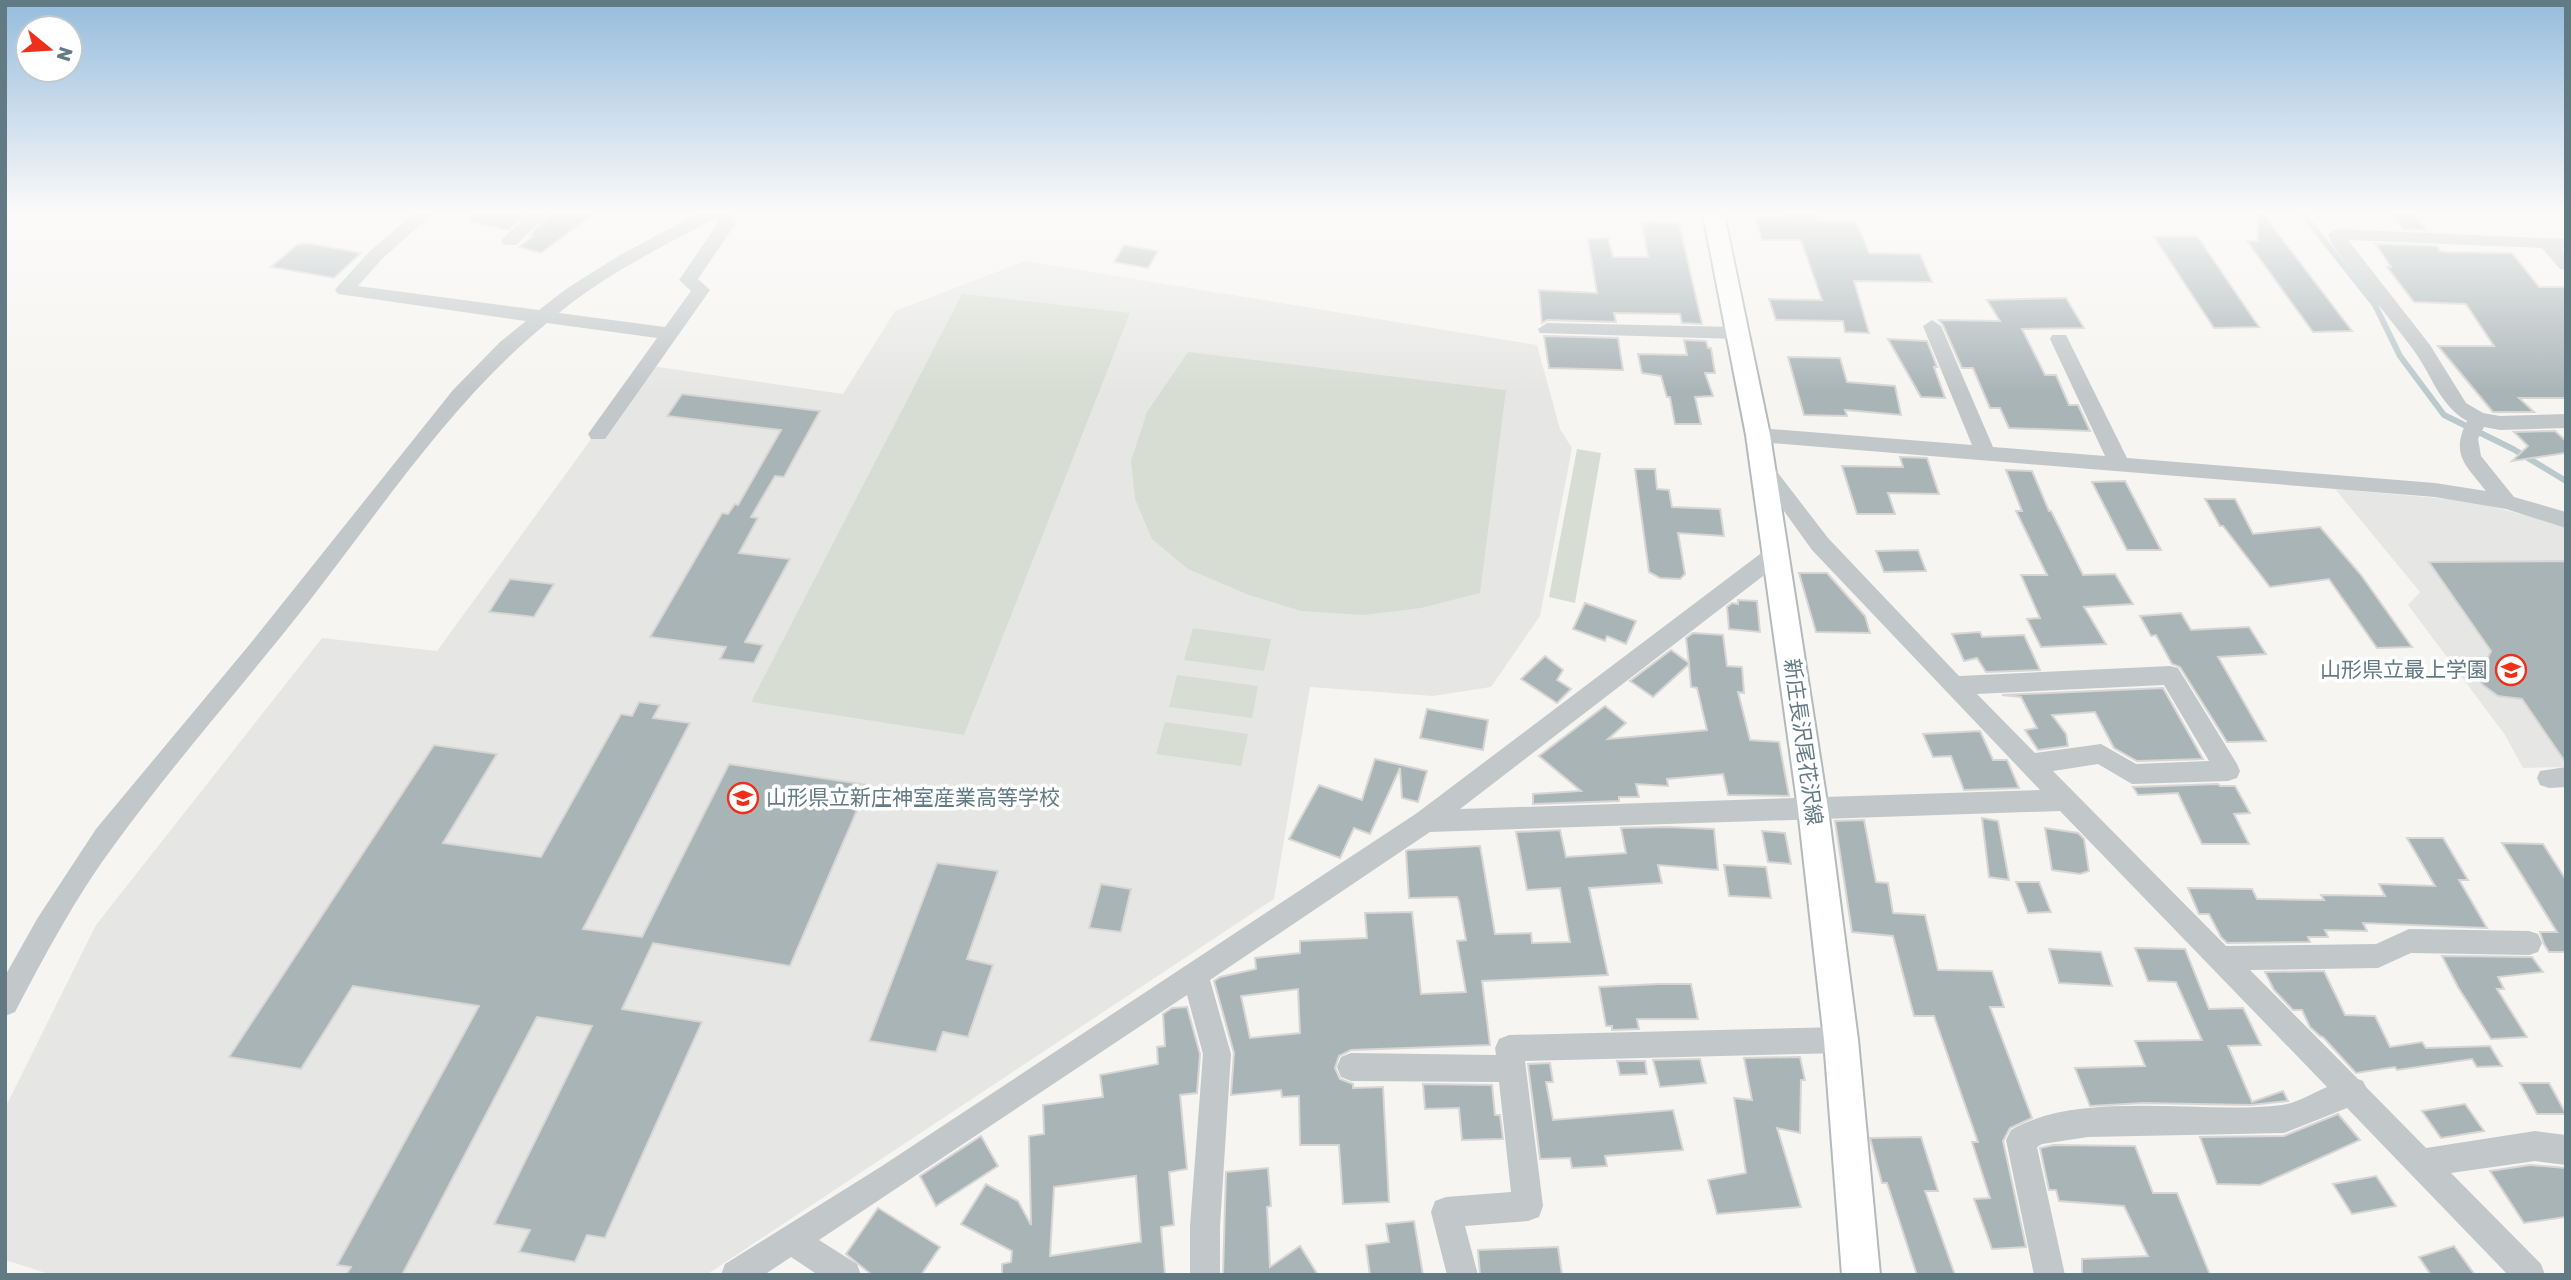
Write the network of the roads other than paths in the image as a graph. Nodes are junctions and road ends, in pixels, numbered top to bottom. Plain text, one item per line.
1 (359, 274) edge
2 (603, 274) edge
3 (692, 274) edge
4 (1725, 274) edge
5 (2364, 274) edge
6 (546, 316) junction
7 (1931, 326) dead end
8 (1547, 329) dead end
9 (1737, 333) junction
10 (670, 334) junction
11 (2059, 339) dead end
12 (2478, 419) junction
13 (2566, 421) edge
14 (598, 434) dead end
15 (1758, 435) junction
16 (1986, 454) junction
17 (1760, 464) junction
18 (2120, 464) junction
19 (2507, 502) junction
20 (2566, 520) edge
21 (1776, 554) junction
22 (1954, 686) junction
23 (2029, 764) junction
24 (2065, 800) junction
25 (1813, 809) junction
26 (1426, 821) junction
27 (2529, 943) dead end
28 (2220, 958) junction
29 (1195, 974) junction
30 (5, 1003) edge
31 (1841, 1040) junction
32 (1351, 1067) dead end
33 (1512, 1069) junction
34 (2353, 1091) junction
35 (2566, 1150) edge
36 (2422, 1163) junction
37 (792, 1240) junction
38 (736, 1275) edge
39 (846, 1275) edge
40 (1205, 1275) edge
41 (1463, 1275) edge
42 (1861, 1275) edge
43 (2050, 1275) edge
44 (2530, 1275) edge

1 - 6 street
2 - 6 street
3 - 10 street
4 - 9 main road, 新庄長沢尾花沢線
5 - 12 street
6 - 10 street
6 - 30 street
7 - 16 street
8 - 9 street
9 - 15 main road, 新庄長沢尾花沢線
10 - 14 street
11 - 18 street
12 - 13 street
12 - 19 street
15 - 16 street
15 - 17 main road, 新庄長沢尾花沢線
16 - 18 street
17 - 21 main road, 新庄長沢尾花沢線
17 - 22 street
18 - 19 street
19 - 20 street
21 - 25 main road, 新庄長沢尾花沢線
21 - 26 street
22 - 23 street
22 - 23 street
23 - 24 street
24 - 25 street
24 - 28 street
25 - 26 street
25 - 31 main road, 新庄長沢尾花沢線
26 - 29 street
27 - 28 street
28 - 34 street
29 - 37 street
29 - 40 lane
31 - 33 street
31 - 42 main road, 新庄長沢尾花沢線
32 - 33 street
33 - 41 street
34 - 36 street
34 - 43 street
35 - 36 street
36 - 44 street
37 - 38 street
37 - 39 street

